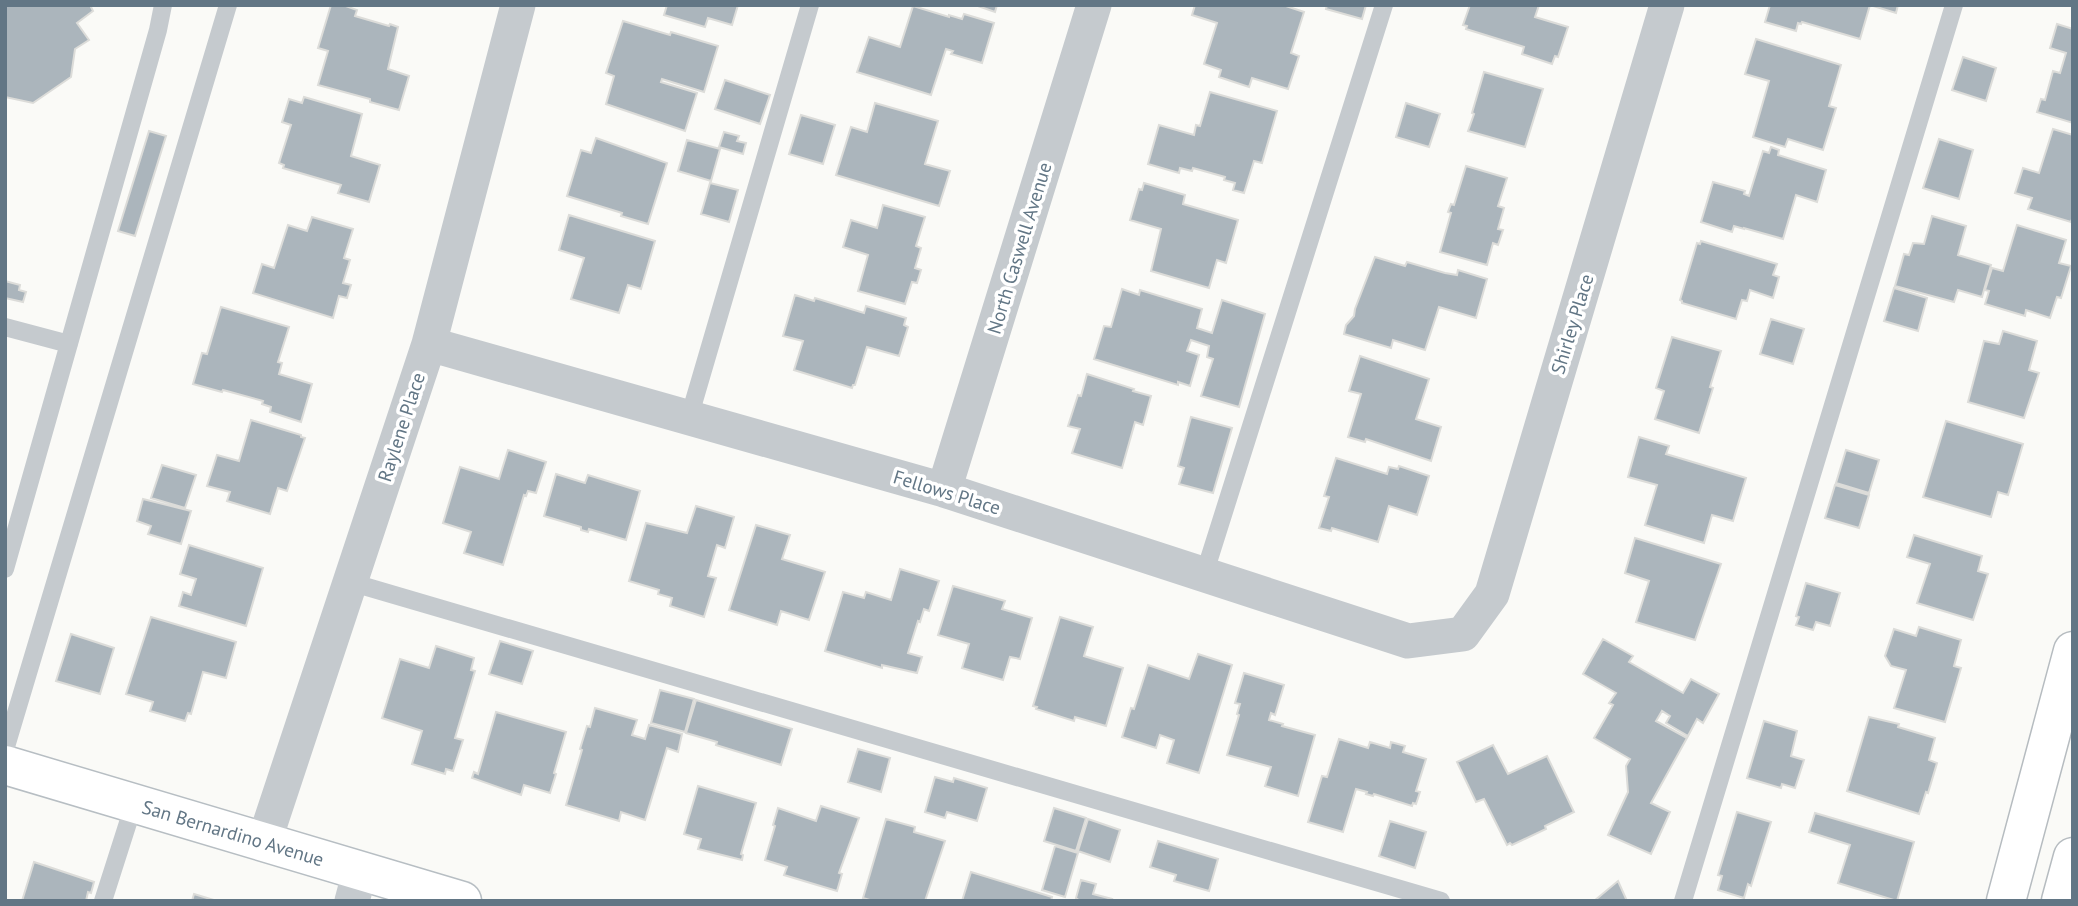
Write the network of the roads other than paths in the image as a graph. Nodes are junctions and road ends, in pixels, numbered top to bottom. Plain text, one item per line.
1 (163, 5) edge
2 (229, 5) edge
3 (518, 5) edge
4 (810, 5) edge
5 (1094, 5) edge
6 (1384, 5) edge
7 (1667, 5) edge
8 (1954, 5) edge
9 (5, 327) edge
10 (69, 344) junction
11 (429, 344) junction
12 (689, 418) junction
13 (944, 490) junction
14 (13, 514) edge
15 (5, 569) edge
16 (1204, 575) junction
17 (350, 582) junction
18 (1463, 634) joint
19 (2073, 651) edge
20 (5, 750) edge
21 (5, 765) edge
22 (134, 804) junction
23 (264, 842) junction
24 (2073, 857) edge
25 (356, 886) edge
26 (103, 901) edge
27 (462, 901) edge
28 (1441, 901) edge
29 (1683, 901) edge
30 (2006, 901) edge
31 (2061, 901) edge

1 - 10 lane
2 - 20 lane
3 - 11 street, Raylene Place
4 - 12 lane
5 - 13 street, North Caswell Avenue
6 - 16 lane
7 - 18 street, Shirley Place
8 - 29 lane
9 - 10 lane
10 - 14 lane
11 - 12 street, Fellows Place
11 - 17 street, Raylene Place
12 - 13 street, Fellows Place
13 - 16 street, Fellows Place
14 - 15 lane
16 - 18 street, Fellows Place
17 - 23 street, Raylene Place
17 - 28 lane
19 - 30 main road
21 - 22 main road, San Bernardino Avenue
22 - 23 main road, San Bernardino Avenue
22 - 26 lane
23 - 25 main road, San Bernardino Avenue
24 - 31 main road
25 - 27 main road, San Bernardino Avenue

